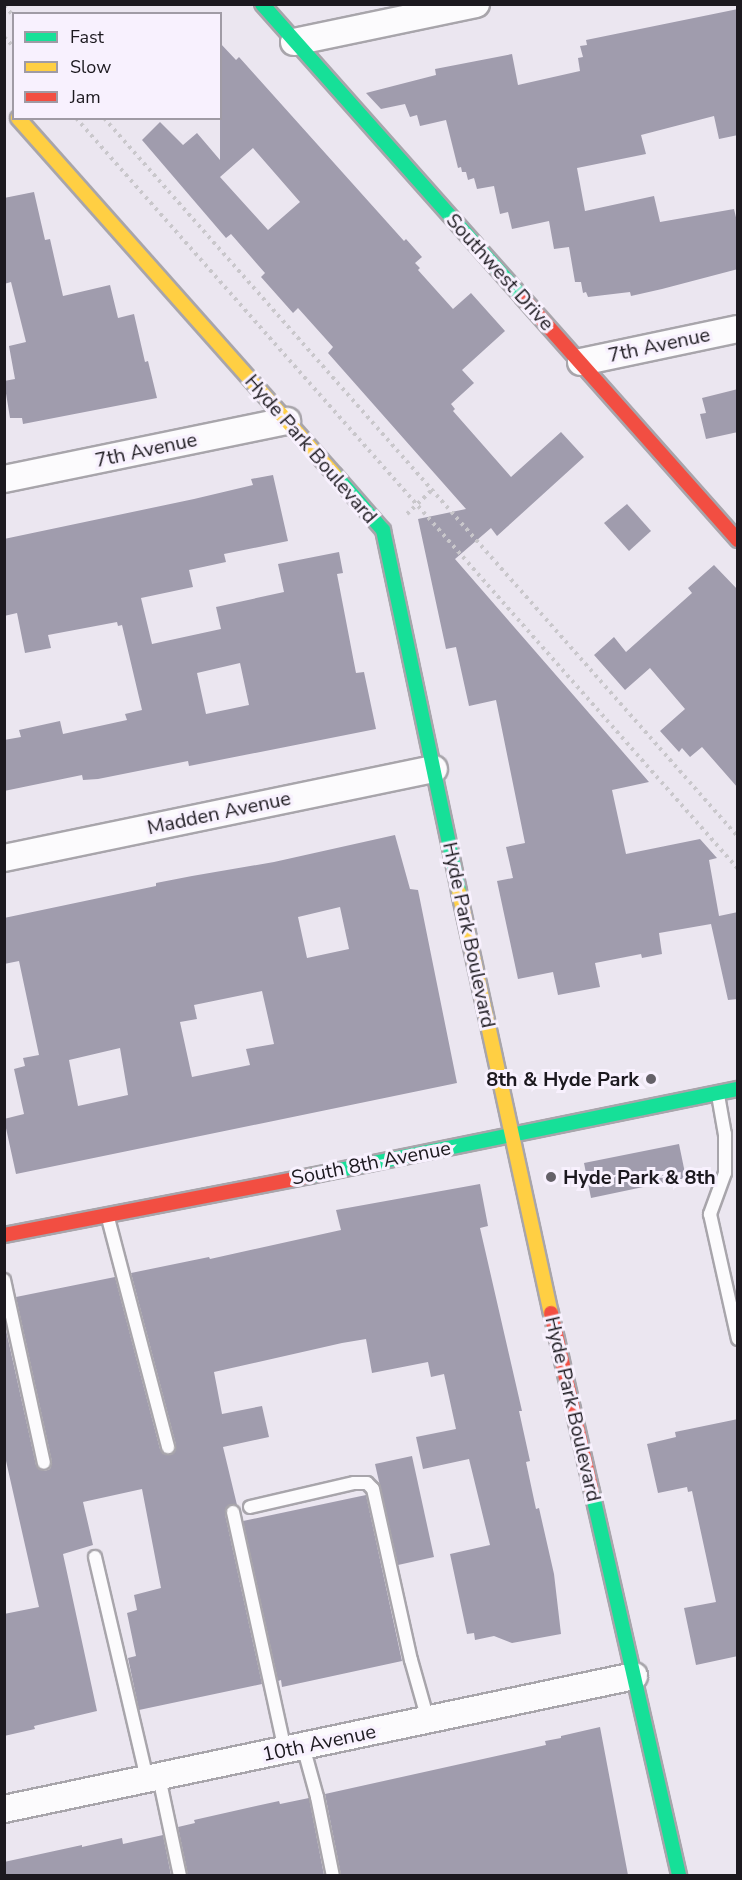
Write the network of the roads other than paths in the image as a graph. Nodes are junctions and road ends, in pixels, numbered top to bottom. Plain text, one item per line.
1 (262, 4) edge
2 (476, 4) edge
3 (294, 42) junction
4 (19, 120) edge
5 (738, 329) edge
6 (581, 362) junction
7 (287, 421) junction
8 (4, 479) edge
9 (738, 540) edge
10 (434, 769) junction
11 (4, 858) edge
12 (738, 1089) edge
13 (718, 1093) junction
14 (511, 1137) junction
15 (107, 1214) junction
16 (4, 1235) edge
17 (4, 1280) edge
18 (738, 1339) edge
19 (168, 1447) dead end
20 (44, 1463) dead end
21 (250, 1507) dead end
22 (232, 1512) dead end
23 (95, 1557) dead end
24 (634, 1676) junction
25 (428, 1720) junction
26 (294, 1748) junction
27 (153, 1778) junction
28 (4, 1809) edge
29 (180, 1875) edge
30 (333, 1875) edge
31 (679, 1875) edge

1 - 3 street, Southwest Drive
2 - 3 street
3 - 6 street, Southwest Drive
4 - 7 street, Hyde Park Boulevard
5 - 6 street, 7th Avenue
6 - 9 street, Southwest Drive
7 - 8 street, 7th Avenue
7 - 10 street, Hyde Park Boulevard
10 - 11 street, Madden Avenue
10 - 14 street, Hyde Park Boulevard
12 - 13 street, South 8th Avenue
13 - 14 street, South 8th Avenue
13 - 18 lane
14 - 15 street, South 8th Avenue
14 - 24 street, Hyde Park Boulevard
15 - 16 street, South 8th Avenue
15 - 19 lane
17 - 20 lane
21 - 25 lane
22 - 26 lane
23 - 27 lane
24 - 25 street, 10th Avenue
24 - 31 street, Hyde Park Boulevard
25 - 26 street, 10th Avenue
26 - 27 street, 10th Avenue
26 - 30 lane
27 - 28 street, 10th Avenue
27 - 29 lane

